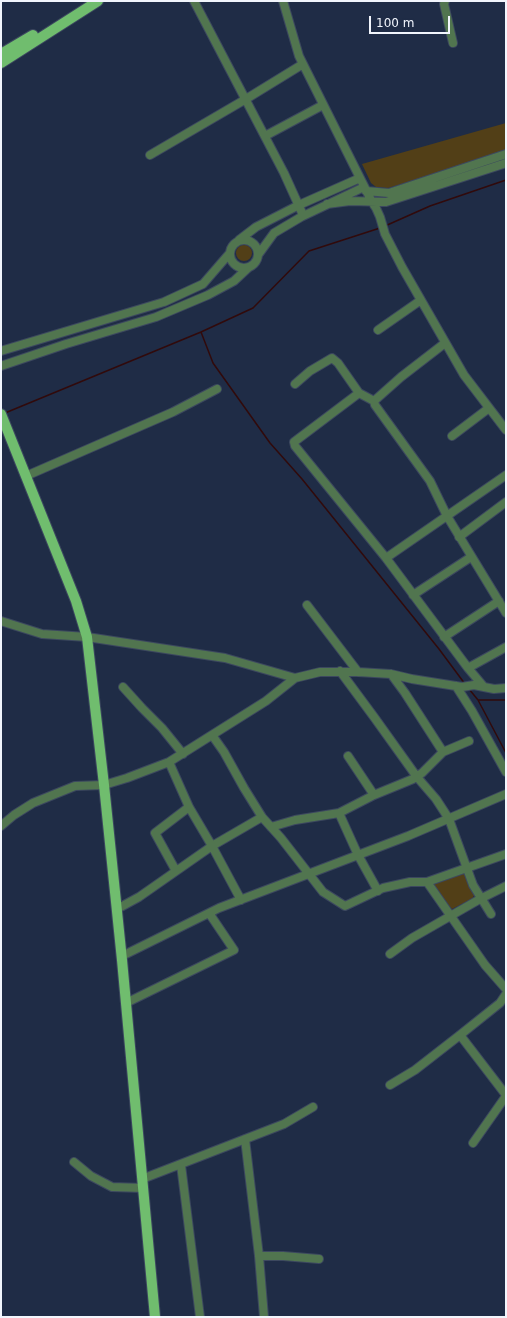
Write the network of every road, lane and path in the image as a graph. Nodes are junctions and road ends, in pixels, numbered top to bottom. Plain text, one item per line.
1 (87, 1) edge
2 (98, 1) edge
3 (194, 1) edge
4 (283, 1) edge
5 (445, 1) edge
6 (454, 43) dead end
7 (1, 54) edge
8 (1, 63) edge
9 (303, 64) junction
10 (246, 99) junction
11 (323, 105) junction
12 (265, 136) junction
13 (150, 154) dead end
14 (506, 154) edge
15 (506, 163) edge
16 (360, 178) junction
17 (365, 189) junction
18 (372, 202) junction
19 (327, 204) junction
20 (299, 205) junction
21 (303, 216) junction
22 (239, 240) junction
23 (229, 254) junction
24 (258, 255) junction
25 (249, 267) junction
26 (421, 300) junction
27 (378, 330) dead end
28 (445, 343) junction
29 (1, 350) edge
30 (1, 366) edge
31 (295, 384) dead end
32 (217, 389) dead end
33 (359, 393) junction
34 (374, 401) junction
35 (489, 408) junction
36 (1, 414) edge
37 (506, 430) edge
38 (452, 436) dead end
39 (506, 475) edge
40 (26, 476) junction
41 (506, 502) edge
42 (447, 516) junction
43 (459, 537) junction
44 (471, 557) junction
45 (386, 558) junction
46 (412, 595) junction
47 (499, 601) junction
48 (307, 605) dead end
49 (506, 613) edge
50 (1, 621) edge
51 (444, 636) junction
52 (87, 637) junction
53 (506, 647) edge
54 (468, 668) junction
55 (340, 672) junction
56 (358, 672) junction
57 (391, 674) junction
58 (295, 678) junction
59 (123, 687) dead end
60 (459, 687) junction
61 (484, 687) junction
62 (506, 688) edge
63 (212, 735) junction
64 (469, 741) dead end
65 (443, 752) junction
66 (183, 754) junction
67 (348, 756) dead end
68 (169, 762) junction
69 (506, 772) edge
70 (417, 777) junction
71 (104, 784) junction
72 (506, 794) edge
73 (374, 795) junction
74 (189, 807) junction
75 (339, 812) junction
76 (262, 817) junction
77 (449, 819) junction
78 (1, 826) edge
79 (271, 827) junction
80 (212, 846) junction
81 (506, 854) edge
82 (358, 855) junction
83 (466, 868) junction
84 (176, 871) junction
85 (309, 874) junction
86 (427, 882) junction
87 (506, 886) edge
88 (378, 891) junction
89 (480, 899) junction
90 (241, 900) junction
91 (117, 909) junction
92 (209, 913) junction
93 (491, 914) dead end
94 (450, 916) junction
95 (390, 954) dead end
96 (122, 956) junction
97 (506, 989) edge
98 (506, 994) edge
99 (126, 1003) junction
100 (460, 1035) junction
101 (390, 1085) dead end
102 (506, 1095) edge
103 (313, 1107) dead end
104 (245, 1139) junction
105 (473, 1143) dead end
106 (74, 1162) dead end
107 (181, 1165) junction
108 (143, 1184) junction
109 (259, 1256) junction
110 (319, 1259) dead end
111 (155, 1317) edge
112 (200, 1317) edge
113 (264, 1317) edge

1 - 7 main road
2 - 8 main road
3 - 10 street
4 - 9 street
5 - 6 street
9 - 10 street
9 - 11 street
10 - 12 street
10 - 13 street
11 - 12 street
11 - 16 street
12 - 20 street
14 - 17 street
15 - 18 street
16 - 17 street
16 - 20 street
17 - 18 street
17 - 19 street
18 - 19 street
18 - 26 street
19 - 21 street
20 - 21 street
20 - 22 street
21 - 24 street
22 - 23 street
22 - 24 street
23 - 25 street
23 - 29 street
24 - 25 street
25 - 30 street
26 - 27 street
26 - 28 street
28 - 34 street
28 - 35 street
31 - 33 street
32 - 40 street
33 - 34 street
33 - 45 street
34 - 42 street
35 - 37 street
35 - 38 street
36 - 40 main road
39 - 42 street
40 - 52 main road
41 - 43 street
42 - 43 street
42 - 45 street
43 - 44 street
44 - 46 street
44 - 47 street
45 - 46 street
46 - 51 street
47 - 49 street
47 - 51 street
48 - 56 street
50 - 52 street
51 - 54 street
52 - 58 street
52 - 71 main road
53 - 54 street
54 - 61 street
55 - 56 street
55 - 58 street
55 - 70 street
56 - 57 street
57 - 60 street
57 - 65 street
58 - 63 street
59 - 66 street
60 - 61 street
60 - 69 street
61 - 62 street
63 - 66 street
63 - 76 street
64 - 65 street
65 - 70 street
66 - 68 street
67 - 73 street
68 - 71 street
68 - 74 street
70 - 73 street
70 - 77 street
71 - 78 street
71 - 91 main road
72 - 77 street
73 - 75 street
74 - 80 street
74 - 84 street
75 - 79 street
75 - 82 street
76 - 79 street
76 - 80 street
77 - 82 street
77 - 83 street
79 - 85 street
80 - 84 street
80 - 90 street
81 - 83 street
82 - 85 street
82 - 88 street
83 - 86 street
83 - 89 street
84 - 91 street
85 - 88 street
85 - 90 street
86 - 88 street
86 - 94 street
87 - 89 street
89 - 93 street
89 - 94 street
90 - 92 street
91 - 96 main road
92 - 96 street
92 - 99 street
94 - 95 street
94 - 97 street
96 - 99 main road
98 - 100 street
99 - 108 main road
100 - 101 street
100 - 102 street
102 - 105 street
103 - 104 street
104 - 107 street
104 - 109 street
106 - 108 street
107 - 108 street
107 - 112 street
108 - 111 main road
109 - 110 street
109 - 113 street

